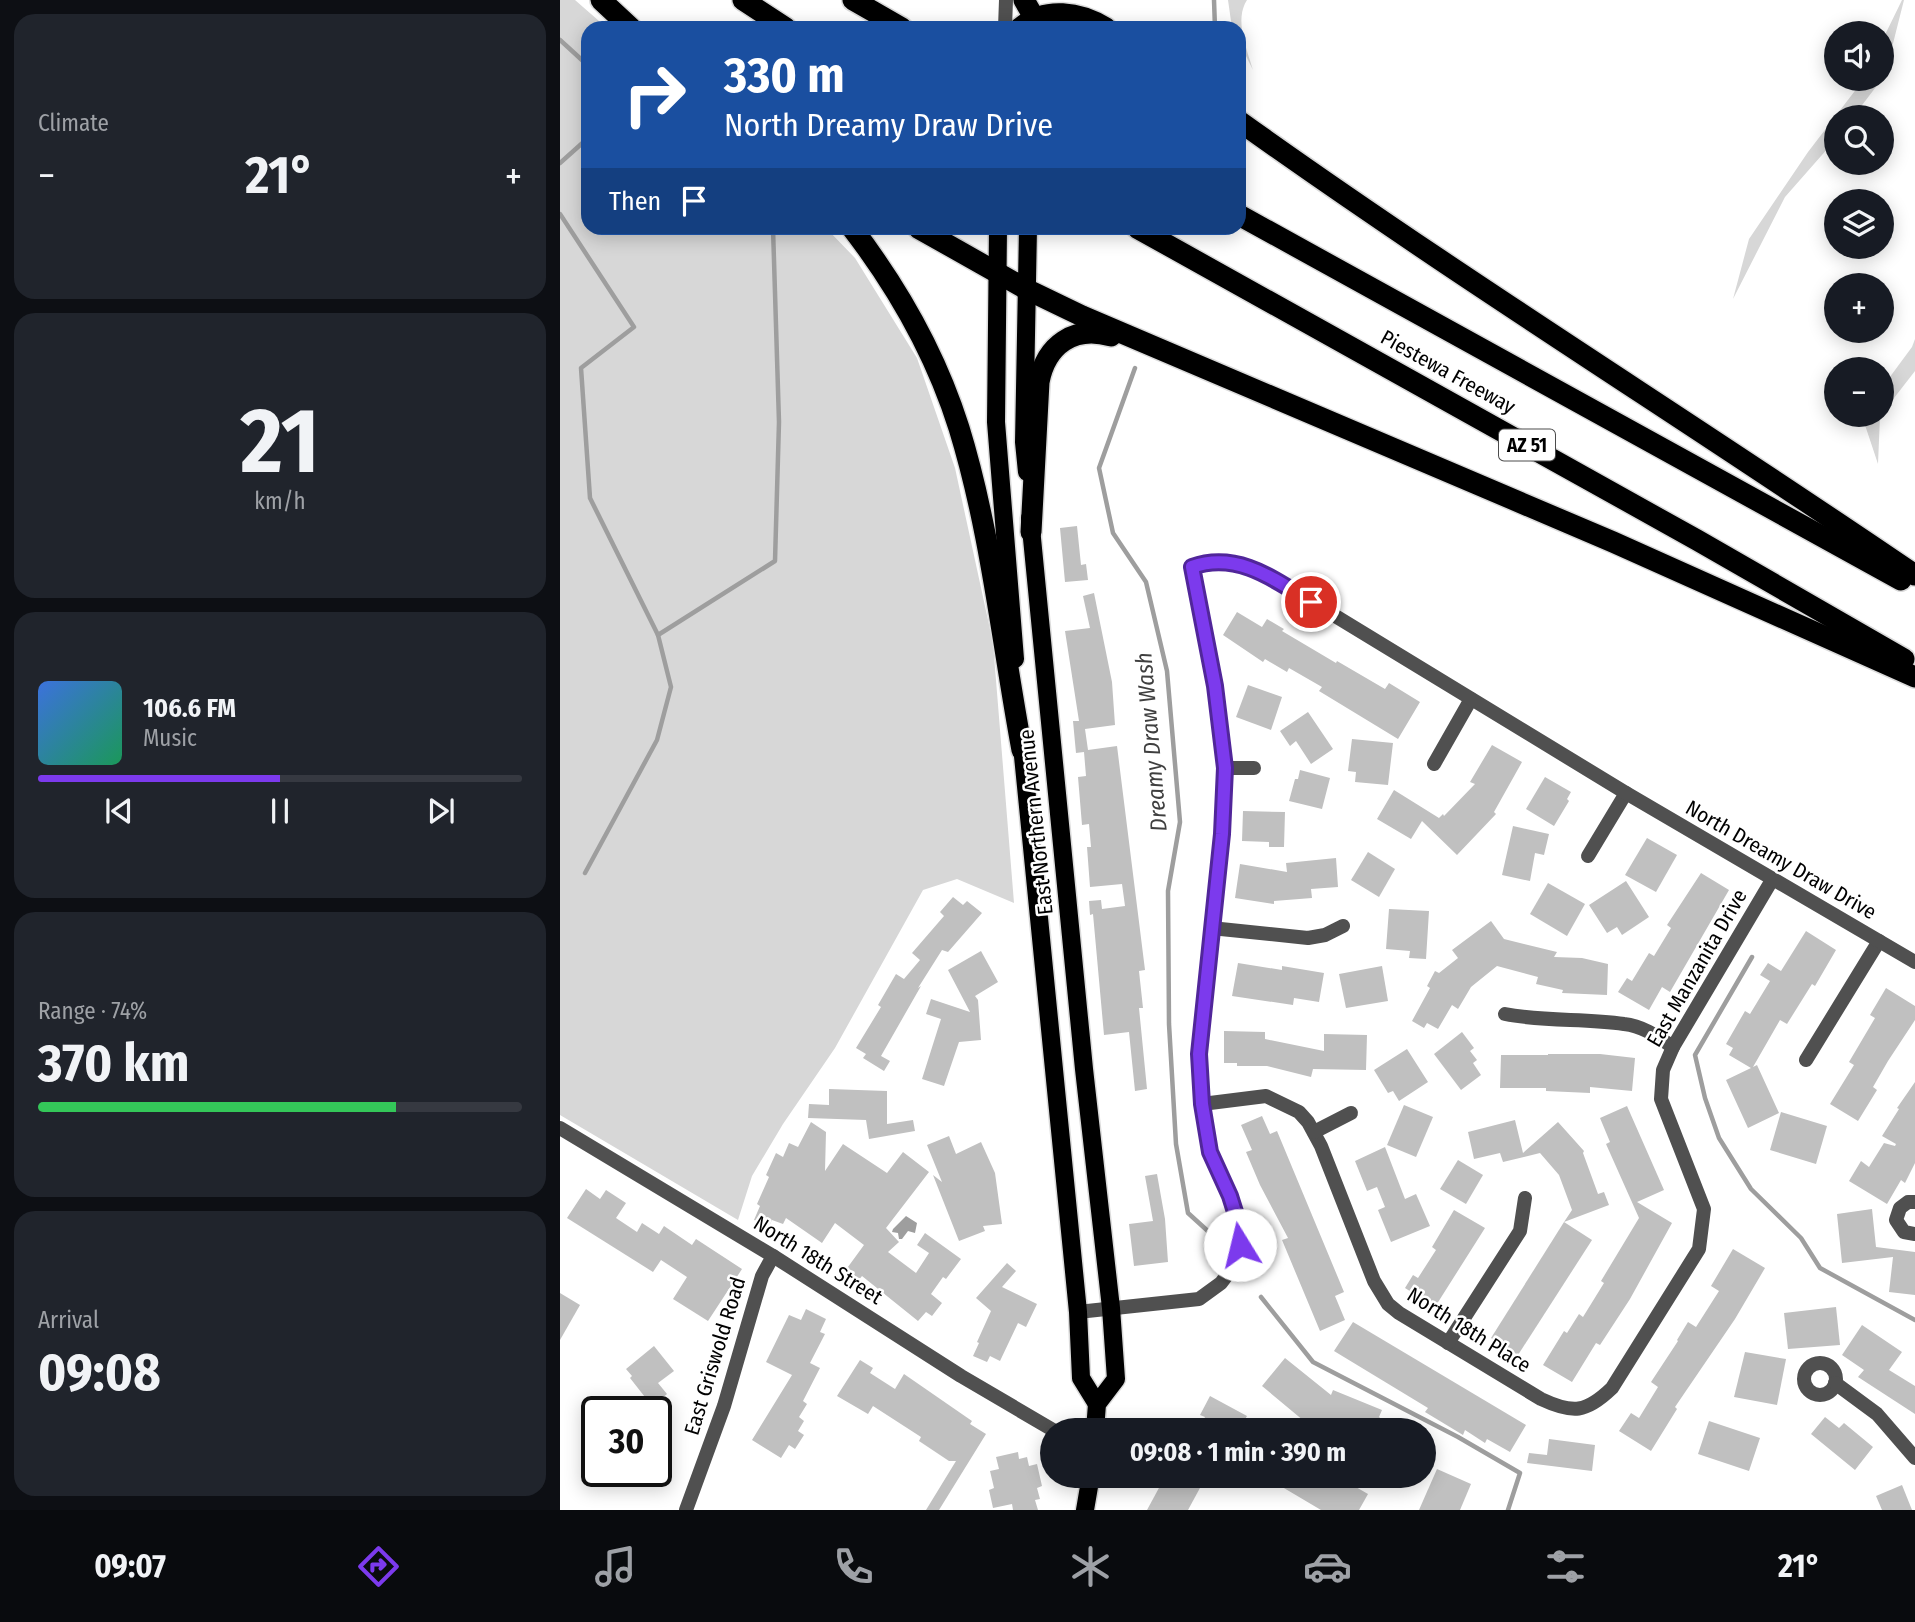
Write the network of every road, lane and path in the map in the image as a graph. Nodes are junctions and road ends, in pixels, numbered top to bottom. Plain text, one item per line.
1 (601, 0) edge
2 (743, 0) edge
3 (853, 0) edge
4 (1006, 0) edge
5 (1024, 0) edge
6 (1075, 0) edge
7 (1032, 19) edge
8 (624, 21) edge
9 (775, 21) edge
10 (890, 21) edge
11 (1005, 21) edge
12 (1090, 21) edge
13 (1099, 21) edge
14 (1246, 126) edge
15 (1246, 219) edge
16 (857, 235) edge
17 (930, 235) edge
18 (998, 235) edge
19 (1028, 235) edge
20 (1150, 235) edge
21 (996, 273) junction
22 (1027, 289) junction
23 (1158, 350) junction
24 (1031, 532) junction
25 (1915, 575) edge
26 (1915, 588) edge
27 (1915, 666) edge
28 (1915, 677) edge
29 (1471, 699) junction
30 (1022, 750) junction
31 (1434, 764) dead end
32 (1225, 768) junction
33 (1254, 768) dead end
34 (1626, 793) junction
35 (1588, 856) dead end
36 (1772, 880) junction
37 (1343, 926) dead end
38 (1211, 928) junction
39 (1879, 941) junction
40 (1915, 962) edge
41 (1505, 1014) dead end
42 (1673, 1047) junction
43 (1806, 1060) dead end
44 (1202, 1104) junction
45 (1351, 1113) dead end
46 (560, 1128) edge
47 (1314, 1132) junction
48 (1525, 1198) dead end
49 (1915, 1202) edge
50 (1915, 1234) edge
51 (773, 1256) junction
52 (1111, 1308) junction
53 (1078, 1312) junction
54 (1448, 1343) junction
55 (1835, 1383) dead end
56 (1097, 1404) junction
57 (1584, 1409) joint
58 (1096, 1418) edge
59 (1040, 1422) edge
60 (1915, 1458) edge
61 (1088, 1488) edge
62 (686, 1510) edge
63 (1085, 1510) edge

1 - 8 highway
2 - 9 highway
3 - 10 highway
4 - 11 street
5 - 7 highway
6 - 13 highway
7 - 12 highway
14 - 25 highway
15 - 26 highway, Piestewa Freeway
16 - 30 highway
17 - 21 highway
18 - 21 main road, East Northern Avenue
19 - 22 main road, East Northern Avenue
20 - 27 highway, Piestewa Freeway / AZ 51
21 - 22 highway
21 - 30 main road, East Northern Avenue
22 - 23 highway
22 - 24 main road, East Northern Avenue
23 - 24 highway
23 - 28 highway
24 - 52 main road, East Northern Avenue
29 - 31 street
29 - 32 street, North Dreamy Draw Drive
29 - 34 street, North Dreamy Draw Drive
30 - 53 main road, East Northern Avenue
32 - 33 street
32 - 38 street
34 - 35 street
34 - 36 street, North Dreamy Draw Drive
36 - 39 street, North Dreamy Draw Drive
36 - 42 street, East Manzanita Drive
37 - 38 street
38 - 44 street
39 - 40 street, North Dreamy Draw Drive
39 - 43 street
41 - 42 street
42 - 57 street, East Manzanita Drive
44 - 47 street, North 18th Place
44 - 52 street
45 - 47 street
46 - 51 street, North 18th Street
47 - 54 street, North 18th Place
48 - 54 street
49 - 50 street
51 - 59 street, North 18th Street
51 - 62 street, East Griswold Road
52 - 53 street
52 - 56 main road, East Northern Avenue
53 - 56 main road, East Northern Avenue
54 - 57 street, North 18th Place
55 - 60 street
56 - 58 main road, East Northern Avenue
61 - 63 main road

